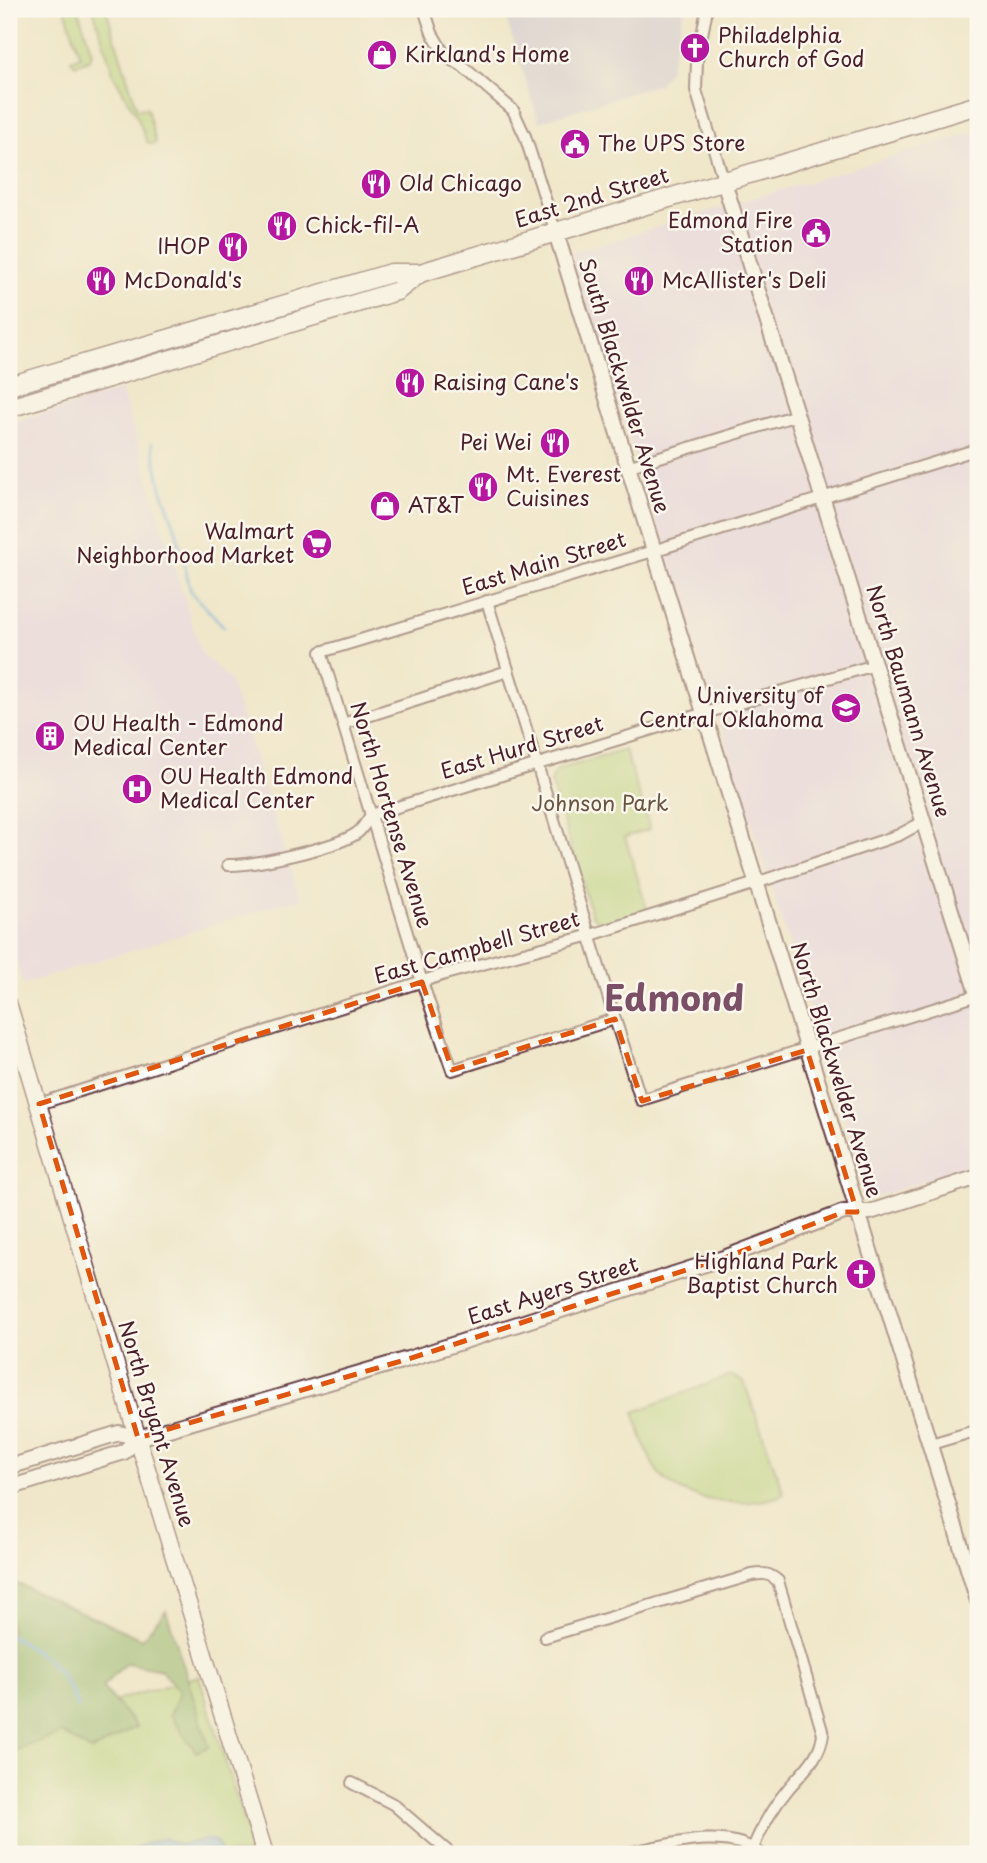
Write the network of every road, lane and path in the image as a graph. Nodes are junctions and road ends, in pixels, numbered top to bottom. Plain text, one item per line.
1 (424, 9) edge
2 (707, 9) edge
3 (978, 105) edge
4 (724, 182) junction
5 (555, 233) junction
6 (420, 273) junction
7 (343, 288) junction
8 (291, 322) junction
9 (75, 367) junction
10 (9, 386) edge
11 (55, 394) junction
12 (9, 408) edge
13 (797, 415) junction
14 (978, 449) edge
15 (627, 467) junction
16 (823, 498) junction
17 (653, 551) junction
18 (487, 601) junction
19 (321, 652) joint
20 (875, 665) junction
21 (509, 671) junction
22 (705, 713) junction
23 (343, 724) junction
24 (537, 764) junction
25 (370, 815) junction
26 (923, 822) junction
27 (228, 865) dead end
28 (756, 883) junction
29 (590, 935) junction
30 (422, 982) junction
31 (978, 996) edge
32 (9, 1006) edge
33 (615, 1019) junction
34 (807, 1050) junction
35 (38, 1104) junction
36 (978, 1177) edge
37 (857, 1212) junction
38 (978, 1430) edge
39 (138, 1438) junction
40 (931, 1444) junction
41 (9, 1466) edge
42 (9, 1488) edge
43 (978, 1601) edge
44 (545, 1637) dead end
45 (352, 1783) dead end
46 (663, 1850) edge
47 (757, 1851) edge
48 (265, 1854) edge
49 (450, 1854) edge
50 (621, 1854) edge

1 - 5 street
2 - 4 street
3 - 4 main road, East 2nd Street
4 - 5 main road, East 2nd Street
4 - 13 street, North Baumann Avenue
5 - 6 main road, East 2nd Street
5 - 15 street, South Blackwelder Avenue
6 - 7 main road, East 2nd Street
6 - 8 main road, East 2nd Street
7 - 8 main road
7 - 9 main road, East 2nd Street
8 - 11 main road, East 2nd Street
9 - 10 main road, East 2nd Street
9 - 11 main road
11 - 12 main road, East 2nd Street
13 - 15 street
13 - 16 street, North Baumann Avenue
14 - 16 street, East Main Street
15 - 17 street, South Blackwelder Avenue
16 - 17 street, East Main Street
16 - 20 street, North Baumann Avenue
17 - 18 street, East Main Street
17 - 22 street, North Blackwelder Avenue
18 - 19 street, East Main Street
18 - 21 street
19 - 23 street, North Hortense Avenue
20 - 22 street, East Hurd Street
20 - 26 street, North Baumann Avenue
21 - 23 street
21 - 24 street
22 - 24 street, East Hurd Street
22 - 28 street, North Blackwelder Avenue
23 - 25 street, North Hortense Avenue
24 - 25 street, East Hurd Street
24 - 29 street
25 - 27 street, East Hurd Street
25 - 30 street, North Hortense Avenue
26 - 28 street, East Campbell Street
26 - 31 street, North Baumann Avenue
28 - 29 street, East Campbell Street
28 - 34 street, North Blackwelder Avenue
29 - 30 street, East Campbell Street
29 - 33 street
30 - 33 street, North Hortense Avenue
30 - 35 street, East Campbell Street
31 - 34 street
32 - 35 main road, North Bryant Avenue
33 - 34 street
34 - 37 street, North Blackwelder Avenue
35 - 39 main road, North Bryant Avenue
36 - 37 street, East Ayers Street
37 - 39 street, East Ayers Street
37 - 40 street, North Blackwelder Avenue
38 - 40 street
39 - 41 street
39 - 42 street
39 - 48 main road, North Bryant Avenue
40 - 43 street, North Blackwelder Avenue
44 - 47 street
45 - 49 street
46 - 47 street
46 - 50 street

